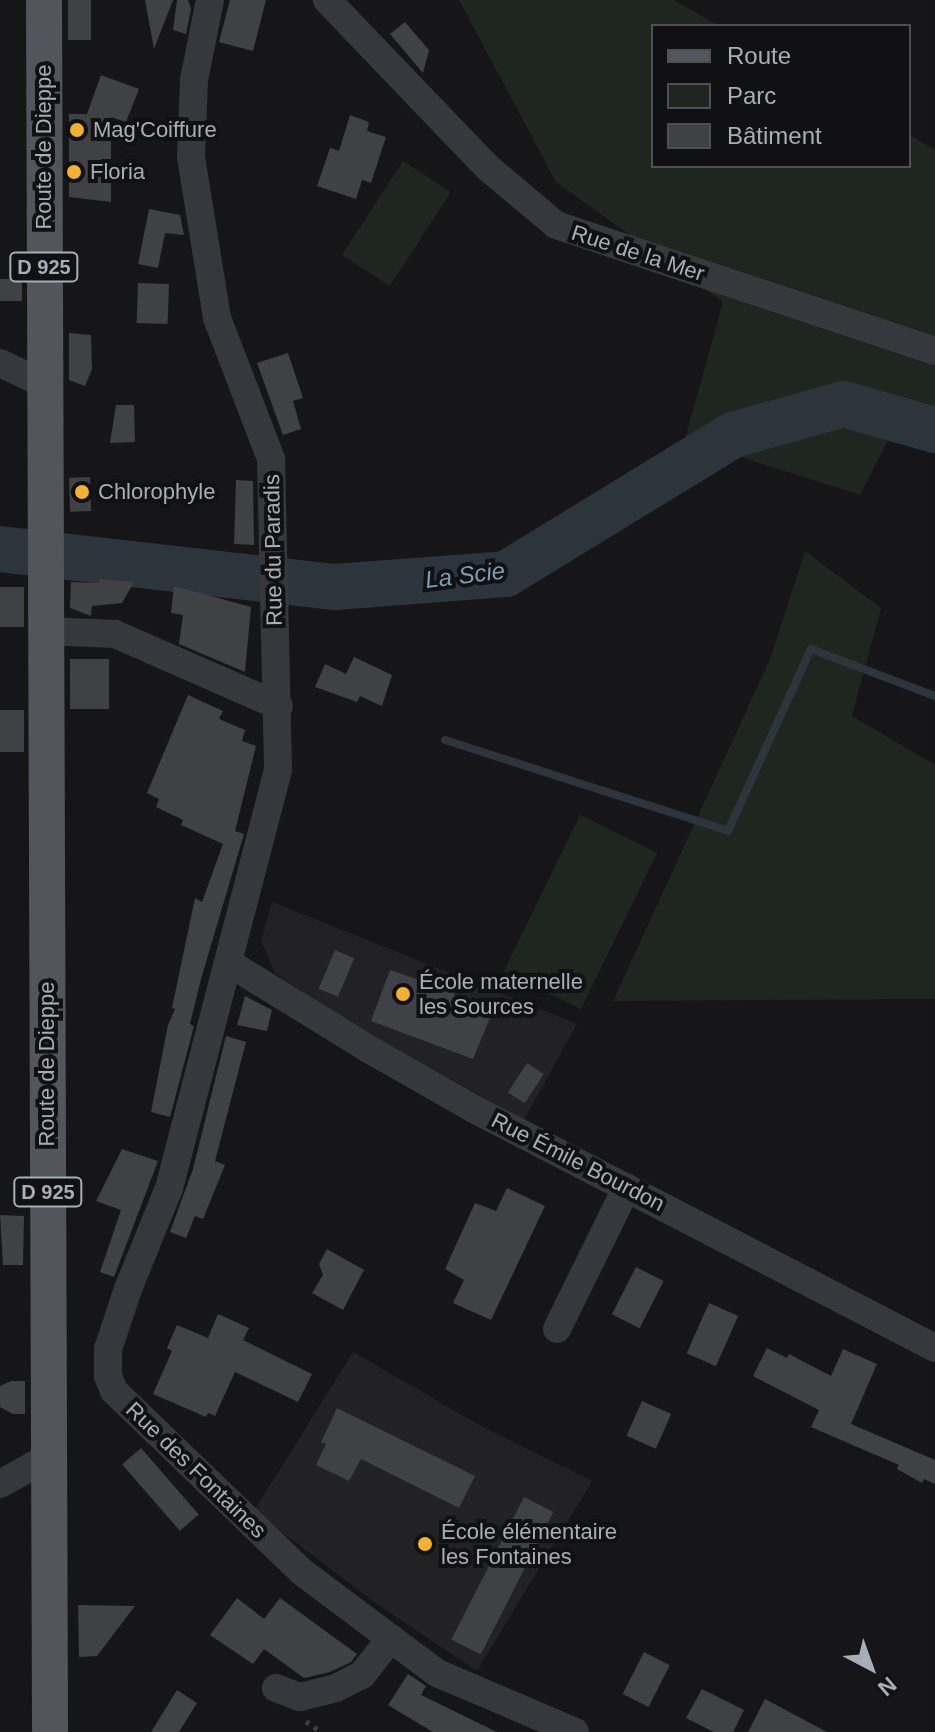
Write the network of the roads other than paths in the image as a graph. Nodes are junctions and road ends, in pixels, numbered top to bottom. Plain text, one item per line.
1 (44, 0) edge
2 (210, 0) edge
3 (327, 0) edge
4 (935, 351) edge
5 (0, 363) edge
6 (44, 384) junction
7 (44, 631) junction
8 (279, 706) junction
9 (229, 963) junction
10 (627, 1187) junction
11 (557, 1329) dead end
12 (935, 1348) edge
13 (47, 1458) junction
14 (0, 1484) edge
15 (391, 1638) junction
16 (276, 1688) dead end
17 (50, 1732) edge
18 (575, 1732) edge

1 - 6 main road, Route de Dieppe / D 925
2 - 8 street, Rue du Paradis
3 - 4 street, Rue de la Mer
5 - 6 street
6 - 7 main road, Route de Dieppe / D 925
7 - 8 street
7 - 13 main road, Route de Dieppe / D 925
8 - 9 street, Rue du Paradis
9 - 10 street, Rue Émile Bourdon
9 - 15 street, Rue des Fontaines
10 - 11 street
10 - 12 street, Rue Émile Bourdon
13 - 14 street
13 - 17 main road, Route de Dieppe / D 925
15 - 16 street
15 - 18 street, Rue des Fontaines

